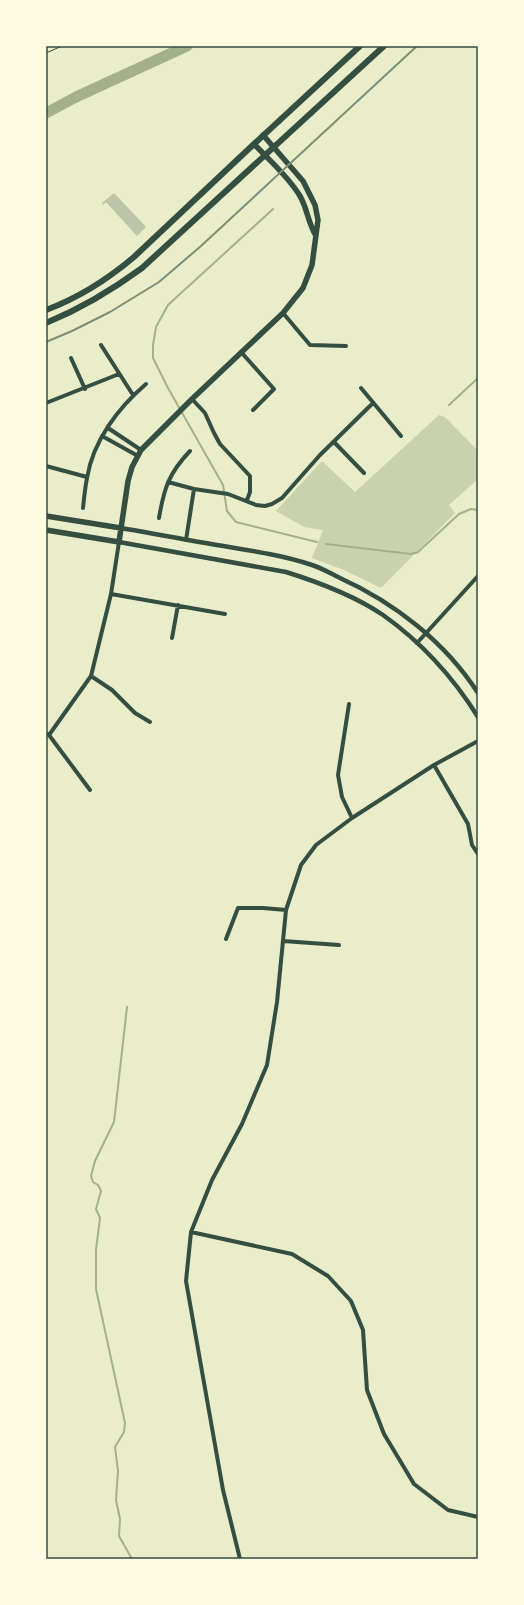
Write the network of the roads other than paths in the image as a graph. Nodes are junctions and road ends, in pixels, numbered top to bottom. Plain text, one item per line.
1 (360, 46) edge
2 (384, 46) edge
3 (263, 135) junction
4 (254, 144) junction
5 (274, 147) junction
6 (265, 155) junction
7 (315, 234) junction
8 (46, 310) edge
9 (283, 313) junction
10 (46, 323) edge
11 (101, 345) dead end
12 (346, 346) dead end
13 (241, 352) junction
14 (71, 358) dead end
15 (119, 374) junction
16 (146, 384) dead end
17 (361, 388) dead end
18 (85, 389) junction
19 (133, 395) junction
20 (192, 399) junction
21 (46, 403) edge
22 (373, 403) junction
23 (252, 410) dead end
24 (108, 428) junction
25 (102, 436) junction
26 (401, 436) dead end
27 (334, 442) junction
28 (141, 450) junction
29 (190, 451) dead end
30 (138, 456) junction
31 (46, 466) edge
32 (364, 473) dead end
33 (87, 477) junction
34 (168, 482) junction
35 (194, 489) junction
36 (247, 500) junction
37 (83, 508) dead end
38 (46, 516) edge
39 (159, 518) dead end
40 (121, 528) junction
41 (46, 530) edge
42 (186, 540) junction
43 (119, 542) junction
44 (478, 576) edge
45 (111, 594) junction
46 (178, 605) junction
47 (225, 614) dead end
48 (426, 633) junction
49 (172, 638) dead end
50 (417, 643) junction
51 (91, 676) junction
52 (478, 693) edge
53 (349, 704) dead end
54 (478, 717) edge
55 (150, 722) dead end
56 (47, 734) edge
57 (478, 741) edge
58 (434, 765) junction
59 (90, 790) dead end
60 (352, 818) junction
61 (478, 854) edge
62 (286, 910) junction
63 (226, 939) dead end
64 (284, 941) junction
65 (339, 945) dead end
66 (191, 1232) junction
67 (478, 1517) edge
68 (240, 1559) edge

1 - 3 main road
2 - 5 main road
3 - 4 main road
3 - 5 main road
4 - 6 main road
4 - 8 main road
5 - 6 main road
5 - 7 main road
6 - 7 main road
6 - 10 main road
7 - 9 main road
9 - 12 street
9 - 13 main road
11 - 15 street
13 - 20 main road
13 - 23 street
14 - 18 street
15 - 18 street
15 - 19 street
16 - 19 street
17 - 22 street
18 - 21 street
19 - 24 street
20 - 28 main road
20 - 36 street
22 - 26 street
22 - 27 street
24 - 25 street
24 - 28 street
25 - 30 street
25 - 33 street
27 - 32 street
27 - 36 street
28 - 30 main road
29 - 34 street
30 - 40 main road
31 - 33 street
33 - 37 street
34 - 35 street
34 - 39 street
35 - 36 street
35 - 42 street
38 - 40 main road
40 - 42 street
40 - 43 main road
41 - 43 main road
42 - 48 street
43 - 45 street
43 - 50 street
44 - 48 street
45 - 46 street
45 - 51 street
46 - 47 street
46 - 49 street
48 - 50 street
48 - 52 street
50 - 54 street
51 - 55 street
51 - 56 street
53 - 60 street
56 - 59 street
57 - 58 street
58 - 60 street
58 - 61 street
60 - 62 street
62 - 63 street
62 - 64 street
64 - 65 street
64 - 66 street
66 - 67 street
66 - 68 street

